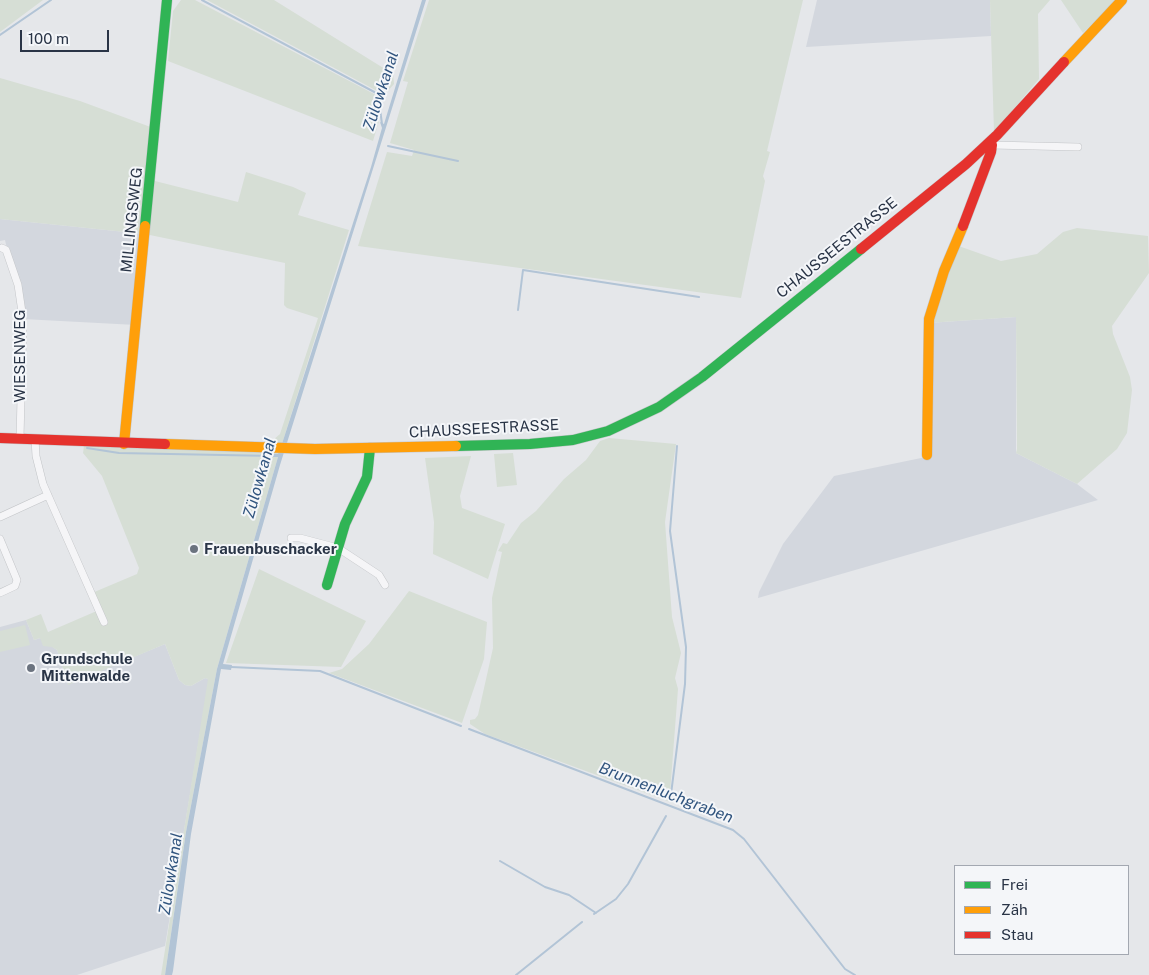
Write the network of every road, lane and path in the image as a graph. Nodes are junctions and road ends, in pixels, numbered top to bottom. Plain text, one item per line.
1 (167, 0) edge
2 (1122, 0) edge
3 (991, 144) junction
4 (1078, 147) dead end
5 (2, 248) dead end
6 (0, 438) edge
7 (20, 438) junction
8 (35, 439) junction
9 (124, 444) junction
10 (370, 448) junction
11 (927, 455) dead end
12 (48, 495) junction
13 (0, 517) edge
14 (291, 538) dead end
15 (0, 539) edge
16 (338, 548) junction
17 (327, 585) dead end
18 (385, 585) dead end
19 (0, 593) edge
20 (104, 622) dead end

1 - 9 street, MILLINGSWEG
2 - 3 street, CHAUSSEESTRASSE
3 - 4 street
3 - 10 street, CHAUSSEESTRASSE
3 - 11 street
5 - 7 street, WIESENWEG
6 - 7 street, CHAUSSEESTRASSE
7 - 8 street, CHAUSSEESTRASSE
8 - 9 street, CHAUSSEESTRASSE
8 - 12 street
9 - 10 street, CHAUSSEESTRASSE
10 - 16 street
12 - 13 street
12 - 20 street
14 - 16 street
15 - 19 street
16 - 17 street
16 - 18 street

